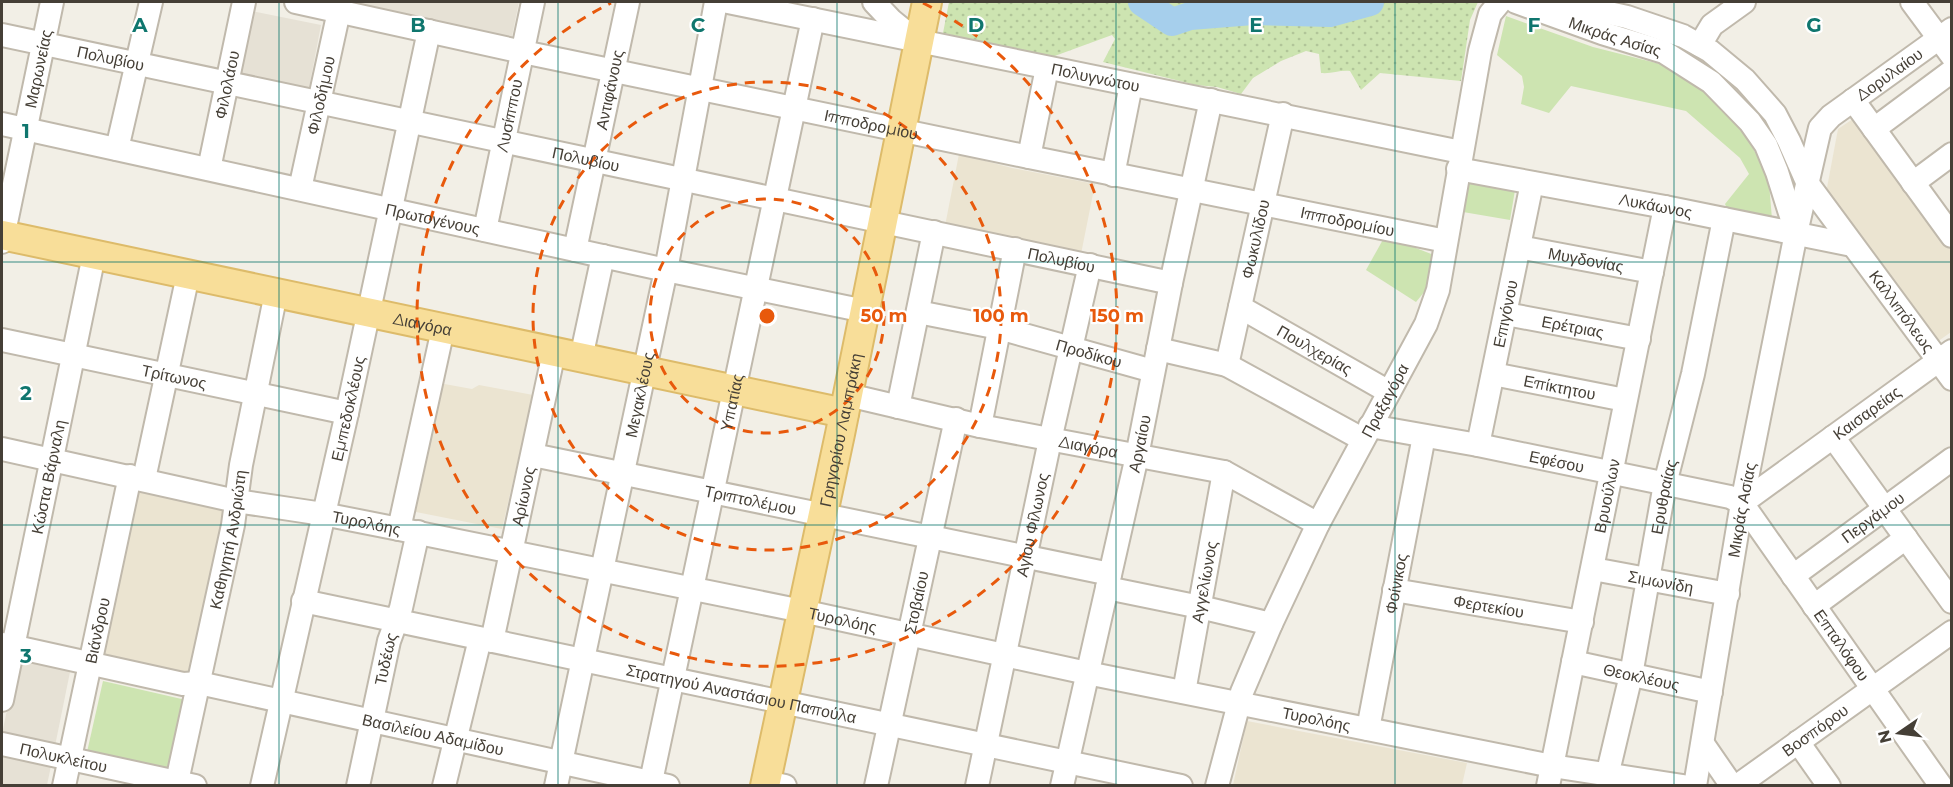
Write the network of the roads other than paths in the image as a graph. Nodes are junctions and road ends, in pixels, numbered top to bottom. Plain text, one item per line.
1 (52, 2) edge
2 (151, 2) edge
3 (244, 2) edge
4 (296, 2) edge
5 (533, 2) edge
6 (628, 2) edge
7 (716, 2) edge
8 (728, 2) edge
9 (874, 2) edge
10 (927, 2) edge
11 (1500, 2) edge
12 (1516, 2) edge
13 (1559, 2) edge
14 (1744, 2) edge
15 (1912, 2) edge
16 (340, 6) edge
17 (1630, 9) edge
18 (813, 19) junction
19 (429, 31) junction
20 (2, 35) edge
21 (1947, 41) edge
22 (919, 42) junction
23 (43, 44) junction
24 (1700, 45) junction
25 (523, 52) junction
26 (136, 63) junction
27 (1047, 68) junction
28 (614, 69) junction
29 (1952, 72) edge
30 (227, 82) junction
31 (1131, 84) junction
32 (701, 88) junction
33 (1211, 100) junction
34 (1853, 100) junction
35 (319, 102) junction
36 (795, 107) junction
37 (1282, 114) junction
38 (1827, 120) joint
39 (410, 121) junction
40 (2, 124) edge
41 (25, 129) junction
42 (1874, 129) junction
43 (902, 130) junction
44 (504, 141) junction
45 (117, 149) junction
46 (1952, 154) edge
47 (1029, 157) junction
48 (594, 160) junction
49 (1460, 160) junction
50 (208, 169) junction
51 (1113, 175) junction
52 (683, 179) junction
53 (1532, 183) junction
54 (1913, 183) junction
55 (1808, 184) junction
56 (300, 189) junction
57 (1191, 191) junction
58 (776, 198) junction
59 (1262, 206) junction
60 (1665, 207) junction
61 (391, 209) junction
62 (1724, 219) junction
63 (883, 221) junction
64 (1948, 225) edge
65 (485, 230) junction
66 (934, 232) junction
67 (1796, 233) junction
68 (2, 238) edge
69 (1446, 241) junction
70 (1852, 245) junction
71 (1519, 247) junction
72 (1015, 249) junction
73 (575, 250) junction
74 (94, 255) junction
75 (603, 256) junction
76 (1090, 265) junction
77 (666, 270) junction
78 (1652, 272) junction
79 (188, 275) junction
80 (1171, 283) junction
81 (757, 288) junction
82 (276, 293) junction
83 (1240, 307) junction
84 (865, 311) junction
85 (918, 312) junction
86 (368, 313) junction
87 (1506, 314) junction
88 (443, 328) junction
89 (999, 328) junction
90 (1639, 339) junction
91 (2, 340) edge
92 (1071, 349) junction
93 (73, 354) junction
94 (568, 355) junction
95 (1945, 356) edge
96 (1155, 360) junction
97 (1227, 365) junction
98 (645, 372) junction
99 (1493, 374) junction
100 (166, 375) junction
101 (1952, 379) edge
102 (735, 390) junction
103 (1389, 392) junction
104 (254, 394) junction
105 (1625, 400) junction
106 (846, 404) junction
107 (898, 407) junction
108 (346, 413) junction
109 (956, 419) junction
110 (980, 426) junction
111 (1366, 432) junction
112 (1424, 436) junction
113 (1833, 437) junction
114 (1050, 440) junction
115 (1478, 445) junction
116 (2, 449) edge
117 (1754, 449) junction
118 (532, 455) junction
119 (1137, 456) junction
120 (52, 459) junction
121 (1952, 459) edge
122 (1224, 472) junction
123 (1612, 472) junction
124 (624, 473) junction
125 (1783, 473) junction
126 (137, 477) junction
127 (1665, 484) junction
128 (714, 492) junction
129 (236, 501) junction
130 (1742, 503) junction
131 (1884, 508) junction
132 (323, 514) junction
133 (823, 515) junction
134 (1318, 525) junction
135 (408, 530) junction
136 (1766, 536) junction
137 (930, 537) junction
138 (1906, 538) junction
139 (1735, 548) junction
140 (512, 552) junction
141 (1025, 557) junction
142 (1593, 569) junction
143 (603, 570) junction
144 (1793, 576) junction
145 (1647, 580) junction
146 (1108, 581) junction
147 (693, 589) junction
148 (1394, 590) junction
149 (1728, 594) junction
150 (303, 601) junction
151 (1952, 602) edge
152 (1814, 606) junction
153 (1200, 607) junction
154 (802, 611) junction
155 (396, 621) junction
156 (1582, 622) junction
157 (1271, 624) junction
158 (1952, 632) edge
159 (909, 634) junction
160 (486, 640) junction
161 (7, 645) edge
162 (1006, 655) junction
163 (583, 660) junction
164 (91, 662) junction
165 (1573, 662) junction
166 (1087, 673) junction
167 (1631, 675) junction
168 (674, 679) junction
169 (199, 683) junction
170 (1872, 688) junction
171 (1184, 692) junction
172 (1711, 692) junction
173 (2, 700) edge
174 (280, 701) junction
175 (782, 702) junction
176 (1239, 703) junction
177 (372, 721) junction
178 (890, 724) junction
179 (1368, 729) junction
180 (456, 738) junction
181 (1798, 742) junction
182 (2, 744) edge
183 (1703, 744) junction
184 (987, 745) junction
185 (69, 759) junction
186 (561, 761) junction
187 (1067, 763) junction
188 (1550, 776) edge
189 (1607, 776) junction
190 (183, 784) edge
191 (657, 784) edge
192 (772, 784) edge
193 (64, 786) edge
194 (262, 786) edge
195 (358, 786) edge
196 (444, 786) edge
197 (556, 786) edge
198 (876, 786) edge
199 (977, 786) edge
200 (1062, 786) edge
201 (1181, 786) edge
202 (1217, 786) edge
203 (1683, 786) edge
204 (1695, 786) edge
205 (1732, 786) edge
206 (1737, 786) edge
207 (1829, 786) edge
208 (1941, 786) edge

1 - 23 street, Μαρωνείας
2 - 26 street
3 - 30 street, Φιλολάου
4 - 16 street, Ιπποδρομίου
5 - 25 street, Λυσίππου
6 - 28 street, Αντιφάνους
7 - 32 street, Μεγακλέους
8 - 18 street, Πολυγνώτου
9 - 22 street
10 - 22 main road, Γρηγορίου Λαμπράκη
11 - 49 street, Πραξαγόρα
12 - 67 street, Μικράς Ασίας
13 - 17 street, Μικράς Ασίας
14 - 24 street
15 - 21 street
16 - 19 street, Ιπποδρομίου
16 - 35 street, Φιλοδήμου
17 - 24 street, Μικράς Ασίας
18 - 22 street, Πολυγνώτου
18 - 36 street, Υπατίας
19 - 25 street, Ιπποδρομίου
19 - 39 street, Εμπεδοκλέους
20 - 23 street, Πολυβίου
21 - 34 street, Δορυλαίου
22 - 27 street, Πολυγνώτου
22 - 43 main road, Γρηγορίου Λαμπράκη
23 - 26 street, Πολυβίου
23 - 41 street, Μαρωνείας
24 - 55 street, Μικράς Ασίας
25 - 28 street, Ιπποδρομίου
25 - 44 street, Λυσίππου
26 - 30 street, Πολυβίου
26 - 45 street
27 - 31 street, Πολυγνώτου
27 - 47 street
28 - 32 street, Ιπποδρομίου
28 - 48 street, Αντιφάνους
29 - 42 street
30 - 35 street, Πολυβίου
30 - 50 street, Φιλολάου
31 - 33 street, Πολυγνώτου
31 - 51 street
32 - 36 street, Ιπποδρομίου
32 - 52 street, Μεγακλέους
33 - 37 street, Πολυγνώτου
33 - 57 street, Αργαίου
34 - 38 street, Δορυλαίου
34 - 42 street
35 - 39 street, Πολυβίου
35 - 56 street, Φιλοδήμου
36 - 43 street, Ιπποδρομίου
36 - 58 street, Υπατίας
37 - 49 street, Πολυγνώτου
37 - 59 street, Φωκυλίδου
38 - 55 street, Μικράς Ασίας
39 - 44 street, Πολυβίου
39 - 61 street, Εμπεδοκλέους
40 - 41 street, Πρωτογένους
41 - 45 street, Πρωτογένους
41 - 68 street, Μαρωνείας
42 - 54 street
43 - 47 street, Ιπποδρομίου
43 - 63 main road, Γρηγορίου Λαμπράκη
44 - 48 street, Πολυβίου
44 - 65 street, Λυσίππου
45 - 50 street, Πρωτογένους
46 - 54 street
47 - 51 street, Ιπποδρομίου
48 - 52 street, Πολυβίου
48 - 73 street, Αντιφάνους
49 - 53 street, Λυκάωνος
49 - 69 street, Πραξαγόρα
50 - 56 street, Πρωτογένους
51 - 57 street, Ιπποδρομίου
52 - 58 street, Πολυβίου
52 - 77 street, Μεγακλέους
53 - 60 street, Λυκάωνος
53 - 71 street, Επιγόνου
54 - 64 street
55 - 67 street, Μικράς Ασίας
55 - 70 street, Καλλιπόλεως
56 - 61 street, Πρωτογένους
57 - 59 street, Ιπποδρομίου
57 - 80 street, Αργαίου
58 - 63 street, Πολυβίου
58 - 81 street, Υπατίας
59 - 69 street, Ιπποδρομίου
59 - 83 street, Φωκυλίδου
60 - 62 street, Λυκάωνος
60 - 78 street, Βρυούλων
61 - 65 street, Πρωτογένους
61 - 86 street, Εμπεδοκλέους
62 - 67 street, Λυκάωνος
62 - 127 street, Ερυθραίας
63 - 66 street, Πολυβίου
63 - 84 main road, Γρηγορίου Λαμπράκη
65 - 73 street, Πρωτογένους
66 - 72 street, Πολυβίου
66 - 85 street
67 - 70 street, Λυκάωνος
67 - 117 street, Μικράς Ασίας
68 - 74 main road, Διαγόρα
69 - 103 street, Πραξαγόρα
70 - 95 street, Καλλιπόλεως
71 - 78 street, Μυγδονίας
71 - 87 street, Επιγόνου
72 - 76 street, Πολυβίου
72 - 89 street
73 - 75 street, Πρωτογένους
74 - 79 main road, Διαγόρα
74 - 93 street, Κώστα Βάρναλη
75 - 77 street, Πρωτογένους
75 - 94 street, Αρίωνος
76 - 80 street, Πολυβίου
76 - 92 street, Αγίου Φίλωνος
77 - 81 street, Πρωτογένους
77 - 98 street, Μεγακλέους
78 - 90 street, Βρυούλων
79 - 82 main road, Διαγόρα
79 - 100 street, Βιάνδρου
80 - 96 street, Αργαίου
81 - 84 street, Πρωτογένους
81 - 102 street, Υπατίας
82 - 86 main road, Διαγόρα
82 - 104 street, Καθηγητή Ανδριώτη
83 - 97 street, Φωκυλίδου
83 - 103 street, Πουλχερίας
84 - 106 main road, Γρηγορίου Λαμπράκη
85 - 89 street, Προδίκου
85 - 107 street
86 - 88 main road, Διαγόρα
86 - 108 street, Εμπεδοκλέους
87 - 90 street, Ερέτριας
87 - 99 street, Επιγόνου
88 - 94 main road, Διαγόρα
88 - 135 street, Τυδέως
89 - 92 street, Προδίκου
89 - 110 street
90 - 105 street, Βρυούλων
91 - 93 street, Τρίτωνος
92 - 96 street, Προδίκου
92 - 114 street, Αγίου Φίλωνος
93 - 100 street, Τρίτωνος
93 - 120 street, Κώστα Βάρναλη
94 - 98 main road, Διαγόρα
94 - 118 street, Αρίωνος
95 - 101 street, Καλλιπόλεως
95 - 113 street, Καισαρείας
96 - 97 street, Προδίκου
96 - 119 street, Αργαίου
97 - 111 street, Προδίκου
98 - 102 main road, Διαγόρα
98 - 124 street, Μεγακλέους
99 - 105 street, Επίκτητου
99 - 115 street, Επιγόνου
100 - 104 street, Τρίτωνος
100 - 126 street, Βιάνδρου
102 - 106 main road, Διαγόρα
102 - 128 street, Υπατίας
103 - 111 street, Πραξαγόρα
104 - 108 street, Τρίτωνος
104 - 129 street, Καθηγητή Ανδριώτη
105 - 123 street, Βρυούλων
106 - 107 street, Διαγόρα
106 - 133 main road, Γρηγορίου Λαμπράκη
107 - 109 street, Διαγόρα
108 - 132 street, Εμπεδοκλέους
109 - 110 street, Διαγόρα
109 - 137 street, Στοβαίου
110 - 114 street, Διαγόρα
111 - 112 street, Εφέσου
111 - 134 street, Πραξαγόρα
112 - 115 street, Εφέσου
112 - 148 street, Φοίνικος
113 - 125 street, Καισαρείας
113 - 131 street
114 - 119 street, Διαγόρα
114 - 141 street, Αγίου Φίλωνος
115 - 123 street, Εφέσου
116 - 120 street, Τυρολόης
117 - 125 street
117 - 130 street, Μικράς Ασίας
118 - 124 street, Τριπτολέμου
118 - 140 street, Αρίωνος
119 - 122 street, Διαγόρα
119 - 146 street, Αργαίου
120 - 126 street, Τυρολόης
120 - 161 street, Κώστα Βάρναλη
121 - 131 street, Περγάμου
122 - 134 street, Διαγόρα
122 - 153 street, Αγγελίωνος
123 - 127 street, Εφέσου
123 - 142 street, Βρυούλων
124 - 128 street, Τριπτολέμου
124 - 143 street, Μεγακλέους
125 - 130 street, Καισαρείας
126 - 129 street, Τυρολόης
126 - 164 street, Βιάνδρου
127 - 130 street, Εφέσου
127 - 145 street, Ερυθραίας
128 - 133 street, Τριπτολέμου
128 - 147 street, Υπατίας
129 - 132 street, Τυρολόης
129 - 169 street, Καθηγητή Ανδριώτη
130 - 136 street, Επταλόφου
130 - 139 street, Μικράς Ασίας
131 - 138 street
131 - 144 street, Περγάμου
132 - 135 street, Τυρολόης
132 - 150 street, Εμπεδοκλέους
133 - 137 street, Τριπτολέμου
133 - 154 main road, Γρηγορίου Λαμπράκη
134 - 157 street, Πραξαγόρα
135 - 140 street, Τυρολόης
135 - 155 street, Τυδέως
136 - 139 street
136 - 144 street, Επταλόφου
137 - 141 street, Τριπτολέμου
137 - 159 street, Στοβαίου
138 - 151 street
138 - 152 street
139 - 149 street, Μικράς Ασίας
140 - 143 street, Τυρολόης
140 - 160 street, Αρίωνος
141 - 146 street, Τριπτολέμου
141 - 162 street, Αγίου Φίλωνος
142 - 145 street, Σιμωνίδη
142 - 156 street, Βρυούλων
143 - 147 street, Τυρολόης
143 - 163 street, Μεγακλέους
144 - 152 street, Επταλόφου
145 - 149 street, Σιμωνίδη
145 - 167 street, Ερυθραίας
146 - 153 street, Τριπτολέμου
146 - 166 street, Αργαίου
147 - 154 street, Τυρολόης
147 - 168 street, Υπατίας
148 - 156 street, Φερτεκίου
148 - 179 street, Φοίνικος
149 - 172 street, Μικράς Ασίας
150 - 155 street, Στρατηγού Αναστάσιου Παπούλα
150 - 174 street, Εμπεδοκλέους
152 - 170 street, Επταλόφου
153 - 157 street, Τριπτολέμου
153 - 171 street, Αγγελίωνος
154 - 159 street, Τυρολόης
154 - 175 main road, Γρηγορίου Λαμπράκη
155 - 160 street, Στρατηγού Αναστάσιου Παπούλα
155 - 177 street, Τυδέως
156 - 165 street, Βρυούλων
157 - 176 street, Πραξαγόρα
158 - 170 street, Βοσπόρου
159 - 162 street, Τυρολόης
159 - 178 street, Στοβαίου
160 - 163 street, Στρατηγού Αναστάσιου Παπούλα
160 - 180 street, Αρίωνος
161 - 164 street, Βασιλείου Αδαμίδου
161 - 173 street, Κώστα Βάρναλη
162 - 166 street, Τυρολόης
162 - 184 street, Αγίου Φίλωνος
163 - 168 street, Στρατηγού Αναστάσιου Παπούλα
163 - 186 street, Μεγακλέους
164 - 169 street, Βασιλείου Αδαμίδου
164 - 185 street, Βιάνδρου
165 - 167 street, Θεοκλέους
165 - 188 street, Βρυούλων
166 - 171 street, Τυρολόης
166 - 187 street, Αργαίου
167 - 172 street, Θεοκλέους
167 - 189 street, Ερυθραίας
168 - 175 street, Στρατηγού Αναστάσιου Παπούλα
168 - 191 street, Υπατίας
169 - 174 street, Βασιλείου Αδαμίδου
169 - 190 street, Καθηγητή Ανδριώτη
170 - 181 street, Βοσπόρου
170 - 208 street, Επταλόφου
171 - 176 street, Τυρολόης
172 - 183 street, Μικράς Ασίας
174 - 177 street, Βασιλείου Αδαμίδου
174 - 194 street, Εμπεδοκλέους
175 - 178 street, Στρατηγού Αναστάσιου Παπούλα
175 - 192 main road, Γρηγορίου Λαμπράκη
176 - 179 street, Τυρολόης
176 - 202 street, Πραξαγόρα
177 - 180 street, Βασιλείου Αδαμίδου
177 - 195 street, Τυδέως
178 - 184 street, Στρατηγού Αναστάσιου Παπούλα
178 - 198 street, Στοβαίου
179 - 188 street, Τυρολόης
180 - 186 street, Βασιλείου Αδαμίδου
180 - 196 street, Αρίωνος
181 - 206 street, Βοσπόρου
181 - 207 street
182 - 185 street, Πολυκλείτου
183 - 204 street, Μικράς Ασίας
183 - 205 street
184 - 187 street, Στρατηγού Αναστάσιου Παπούλα
184 - 199 street, Αγίου Φίλωνος
185 - 190 street, Πολυκλείτου
185 - 193 street, Βιάνδρου
186 - 191 street, Βασιλείου Αδαμίδου
186 - 197 street, Μεγακλέους
187 - 200 street, Αργαίου
187 - 201 street, Στρατηγού Αναστάσιου Παπούλα
188 - 189 street, Τυρολόης
189 - 203 street, Τυρολόης

